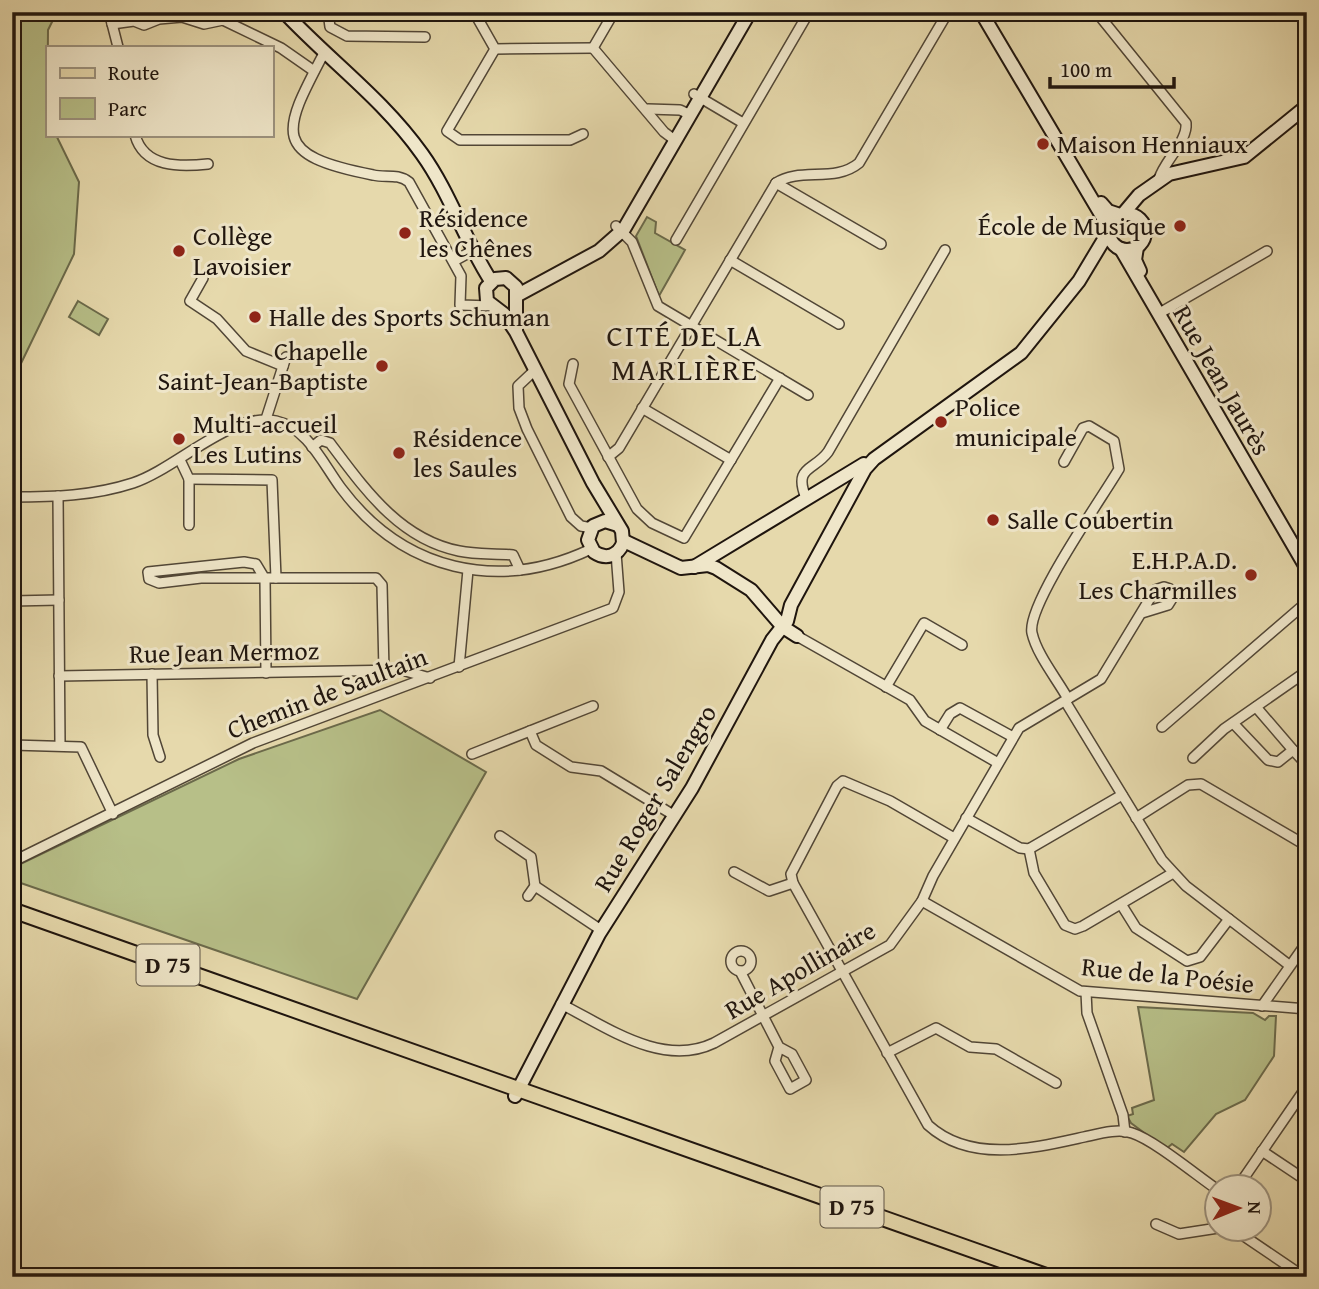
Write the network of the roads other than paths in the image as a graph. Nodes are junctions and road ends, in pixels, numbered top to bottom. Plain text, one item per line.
1 (109, 12) edge
2 (285, 12) edge
3 (328, 12) edge
4 (474, 12) edge
5 (614, 12) edge
6 (742, 12) edge
7 (750, 12) edge
8 (808, 12) edge
9 (948, 12) edge
10 (981, 12) edge
11 (990, 12) edge
12 (1098, 14) edge
13 (111, 24) junction
14 (425, 37) dead end
15 (118, 46) edge
16 (593, 48) junction
17 (495, 49) junction
18 (324, 52) junction
19 (314, 71) junction
20 (698, 96) junction
21 (1307, 106) edge
22 (648, 109) junction
23 (687, 113) junction
24 (743, 123) junction
25 (583, 134) dead end
26 (136, 136) edge
27 (673, 139) junction
28 (208, 164) dead end
29 (1159, 179) junction
30 (776, 183) junction
31 (1146, 189) junction
32 (1122, 215) junction
33 (1140, 220) junction
34 (619, 229) junction
35 (1109, 229) junction
36 (676, 240) dead end
37 (881, 244) dead end
38 (1118, 247) junction
39 (1138, 247) junction
40 (474, 250) junction
41 (945, 250) dead end
42 (1267, 251) dead end
43 (1096, 254) junction
44 (730, 260) junction
45 (454, 261) junction
46 (203, 278) dead end
47 (491, 281) junction
48 (511, 281) junction
49 (515, 299) junction
50 (495, 308) junction
51 (1161, 313) junction
52 (839, 324) dead end
53 (692, 326) junction
54 (516, 332) junction
55 (573, 364) dead end
56 (535, 370) junction
57 (780, 378) junction
58 (808, 395) dead end
59 (642, 408) junction
60 (266, 419) junction
61 (312, 447) junction
62 (608, 457) junction
63 (874, 458) junction
64 (180, 460) junction
65 (731, 460) junction
66 (1064, 462) dead end
67 (843, 478) junction
68 (189, 480) junction
69 (593, 483) junction
70 (853, 489) junction
71 (58, 496) junction
72 (12, 497) edge
73 (806, 498) junction
74 (189, 525) dead end
75 (404, 526) junction
76 (594, 526) junction
77 (618, 526) junction
78 (394, 541) junction
79 (624, 541) junction
80 (591, 549) junction
81 (616, 553) junction
82 (717, 553) junction
83 (1306, 563) edge
84 (694, 567) junction
85 (716, 568) junction
86 (468, 570) junction
87 (520, 570) junction
88 (276, 578) junction
89 (265, 579) junction
90 (59, 600) junction
91 (12, 601) edge
92 (1307, 602) edge
93 (765, 605) junction
94 (790, 609) junction
95 (1142, 612) dead end
96 (783, 627) junction
97 (797, 636) junction
98 (962, 645) dead end
99 (459, 667) junction
100 (384, 671) junction
101 (1307, 671) edge
102 (266, 673) junction
103 (152, 674) junction
104 (59, 676) junction
105 (430, 678) junction
106 (886, 687) junction
107 (1067, 700) junction
108 (593, 706) dead end
109 (1256, 707) junction
110 (1233, 723) junction
111 (1161, 727) dead end
112 (940, 730) junction
113 (530, 731) junction
114 (1013, 737) junction
115 (60, 744) junction
116 (12, 745) edge
117 (1293, 750) junction
118 (472, 754) dead end
119 (160, 757) dead end
120 (1194, 758) dead end
121 (998, 763) junction
122 (1307, 765) edge
123 (1122, 795) junction
124 (113, 814) junction
125 (675, 816) junction
126 (966, 818) junction
127 (1136, 818) junction
128 (500, 836) dead end
129 (954, 838) junction
130 (1307, 846) edge
131 (1030, 849) junction
132 (12, 862) edge
133 (734, 872) dead end
134 (1173, 873) junction
135 (793, 883) junction
136 (535, 886) junction
137 (528, 896) dead end
138 (922, 901) junction
139 (1121, 904) junction
140 (12, 910) edge
141 (1229, 919) junction
142 (601, 930) junction
143 (1307, 942) edge
144 (1289, 965) junction
145 (740, 971) dead end
146 (842, 972) junction
147 (1086, 992) junction
148 (561, 1004) junction
149 (1262, 1006) junction
150 (1307, 1009) edge
151 (762, 1016) junction
152 (779, 1047) junction
153 (887, 1053) junction
154 (1056, 1083) dead end
155 (1307, 1086) edge
156 (517, 1091) junction
157 (1302, 1100) edge
158 (1125, 1132) junction
159 (1262, 1151) junction
160 (1246, 1174) edge
161 (1204, 1180) edge
162 (1307, 1181) edge
163 (1156, 1224) dead end
164 (1204, 1230) edge
165 (1256, 1244) edge
166 (1294, 1270) dead end
167 (1049, 1277) edge

1 - 13 street
2 - 18 street
3 - 14 street
4 - 17 street
5 - 16 street
6 - 20 street
7 - 20 street
8 - 24 street
9 - 30 street
10 - 35 street
11 - 32 street
12 - 29 street
13 - 15 street
13 - 19 street
16 - 17 street
16 - 22 street
17 - 25 street
18 - 19 street
18 - 40 street
19 - 45 street
20 - 23 street
20 - 24 street
21 - 29 street
22 - 23 street
22 - 27 street
23 - 27 street
24 - 36 street
26 - 28 street
27 - 34 street
29 - 31 street
30 - 37 street
30 - 44 street
31 - 32 street
31 - 33 street
32 - 33 street
32 - 35 street
33 - 39 street
34 - 48 street
34 - 49 street
34 - 53 street
35 - 38 street
35 - 43 street
38 - 39 street
38 - 43 street
38 - 51 street, Rue Jean Jaurès
39 - 51 street, Rue Jean Jaurès
40 - 45 street
40 - 47 street
41 - 73 street
42 - 51 street
43 - 63 street
44 - 52 street
44 - 53 street
45 - 50 street
46 - 60 street
47 - 48 street
47 - 50 street
48 - 49 street
49 - 50 street
49 - 54 street
50 - 54 street
51 - 83 street, Rue Jean Jaurès
53 - 57 street
53 - 59 street
54 - 56 street
55 - 62 street
56 - 69 street
56 - 76 street
57 - 58 street
57 - 65 street
59 - 62 street
59 - 65 street
60 - 61 street
60 - 64 street
61 - 75 street
61 - 78 street
62 - 65 street
63 - 67 street
63 - 70 street
64 - 68 street
64 - 71 street
66 - 107 street
67 - 70 street
67 - 73 street
68 - 74 street
68 - 88 street
69 - 76 street
69 - 77 street
70 - 94 street
71 - 72 street
71 - 90 street
73 - 82 street
75 - 78 street
75 - 87 street
76 - 77 street
76 - 80 street
77 - 79 street
78 - 86 street
79 - 81 street
79 - 84 street
80 - 81 street
80 - 87 street
81 - 99 street, Chemin de Saultain
82 - 84 street
82 - 85 street
84 - 85 street
85 - 93 street
86 - 87 street
86 - 99 street
88 - 89 street
88 - 100 street
89 - 89 street
89 - 102 street
90 - 91 street
90 - 104 street
92 - 111 street
93 - 94 street
93 - 96 street
94 - 96 street, Rue Roger Salengro
94 - 97 street
95 - 107 street, Rue Apollinaire
96 - 97 street
96 - 125 street, Rue Roger Salengro
97 - 106 street
98 - 106 street
99 - 105 street, Chemin de Saultain
100 - 102 street, Rue Jean Mermoz
100 - 105 street, Rue Jean Mermoz
101 - 109 street
102 - 103 street, Rue Jean Mermoz
103 - 104 street, Rue Jean Mermoz
103 - 119 street
104 - 115 street
105 - 124 street, Chemin de Saultain
106 - 112 street
107 - 114 street, Rue Apollinaire
107 - 123 street
108 - 113 street
109 - 110 street
109 - 117 street
110 - 117 street
110 - 120 street
112 - 114 street
112 - 121 street
113 - 118 street
113 - 125 street
114 - 121 street, Rue Apollinaire
115 - 116 street
115 - 124 street
117 - 122 street
121 - 126 street, Rue Apollinaire
123 - 127 street
123 - 131 street
124 - 132 street, Chemin de Saultain
125 - 142 street, Rue Roger Salengro
126 - 129 street, Rue Apollinaire
126 - 131 street
127 - 130 street
127 - 134 street
128 - 136 street
129 - 135 street
129 - 138 street, Rue Apollinaire
131 - 139 street
133 - 135 street
134 - 139 street
134 - 141 street
135 - 146 street
136 - 137 street
136 - 142 street
138 - 146 street, Rue Apollinaire
138 - 147 street, Rue de la Poésie
139 - 141 street
140 - 156 main road, D 75
141 - 144 street
142 - 148 street, Rue Roger Salengro
143 - 144 street
144 - 149 street
145 - 151 street
146 - 151 street, Rue Apollinaire
146 - 153 street
147 - 149 street, Rue de la Poésie
147 - 158 street
148 - 151 street, Rue Apollinaire
148 - 156 street, Rue Roger Salengro
149 - 150 street, Rue de la Poésie
151 - 152 street
152 - 152 street
153 - 154 street
153 - 158 street
155 - 157 street
156 - 167 main road, D 75
157 - 159 street
158 - 161 street
159 - 160 street
159 - 162 street
163 - 164 street
165 - 166 street

